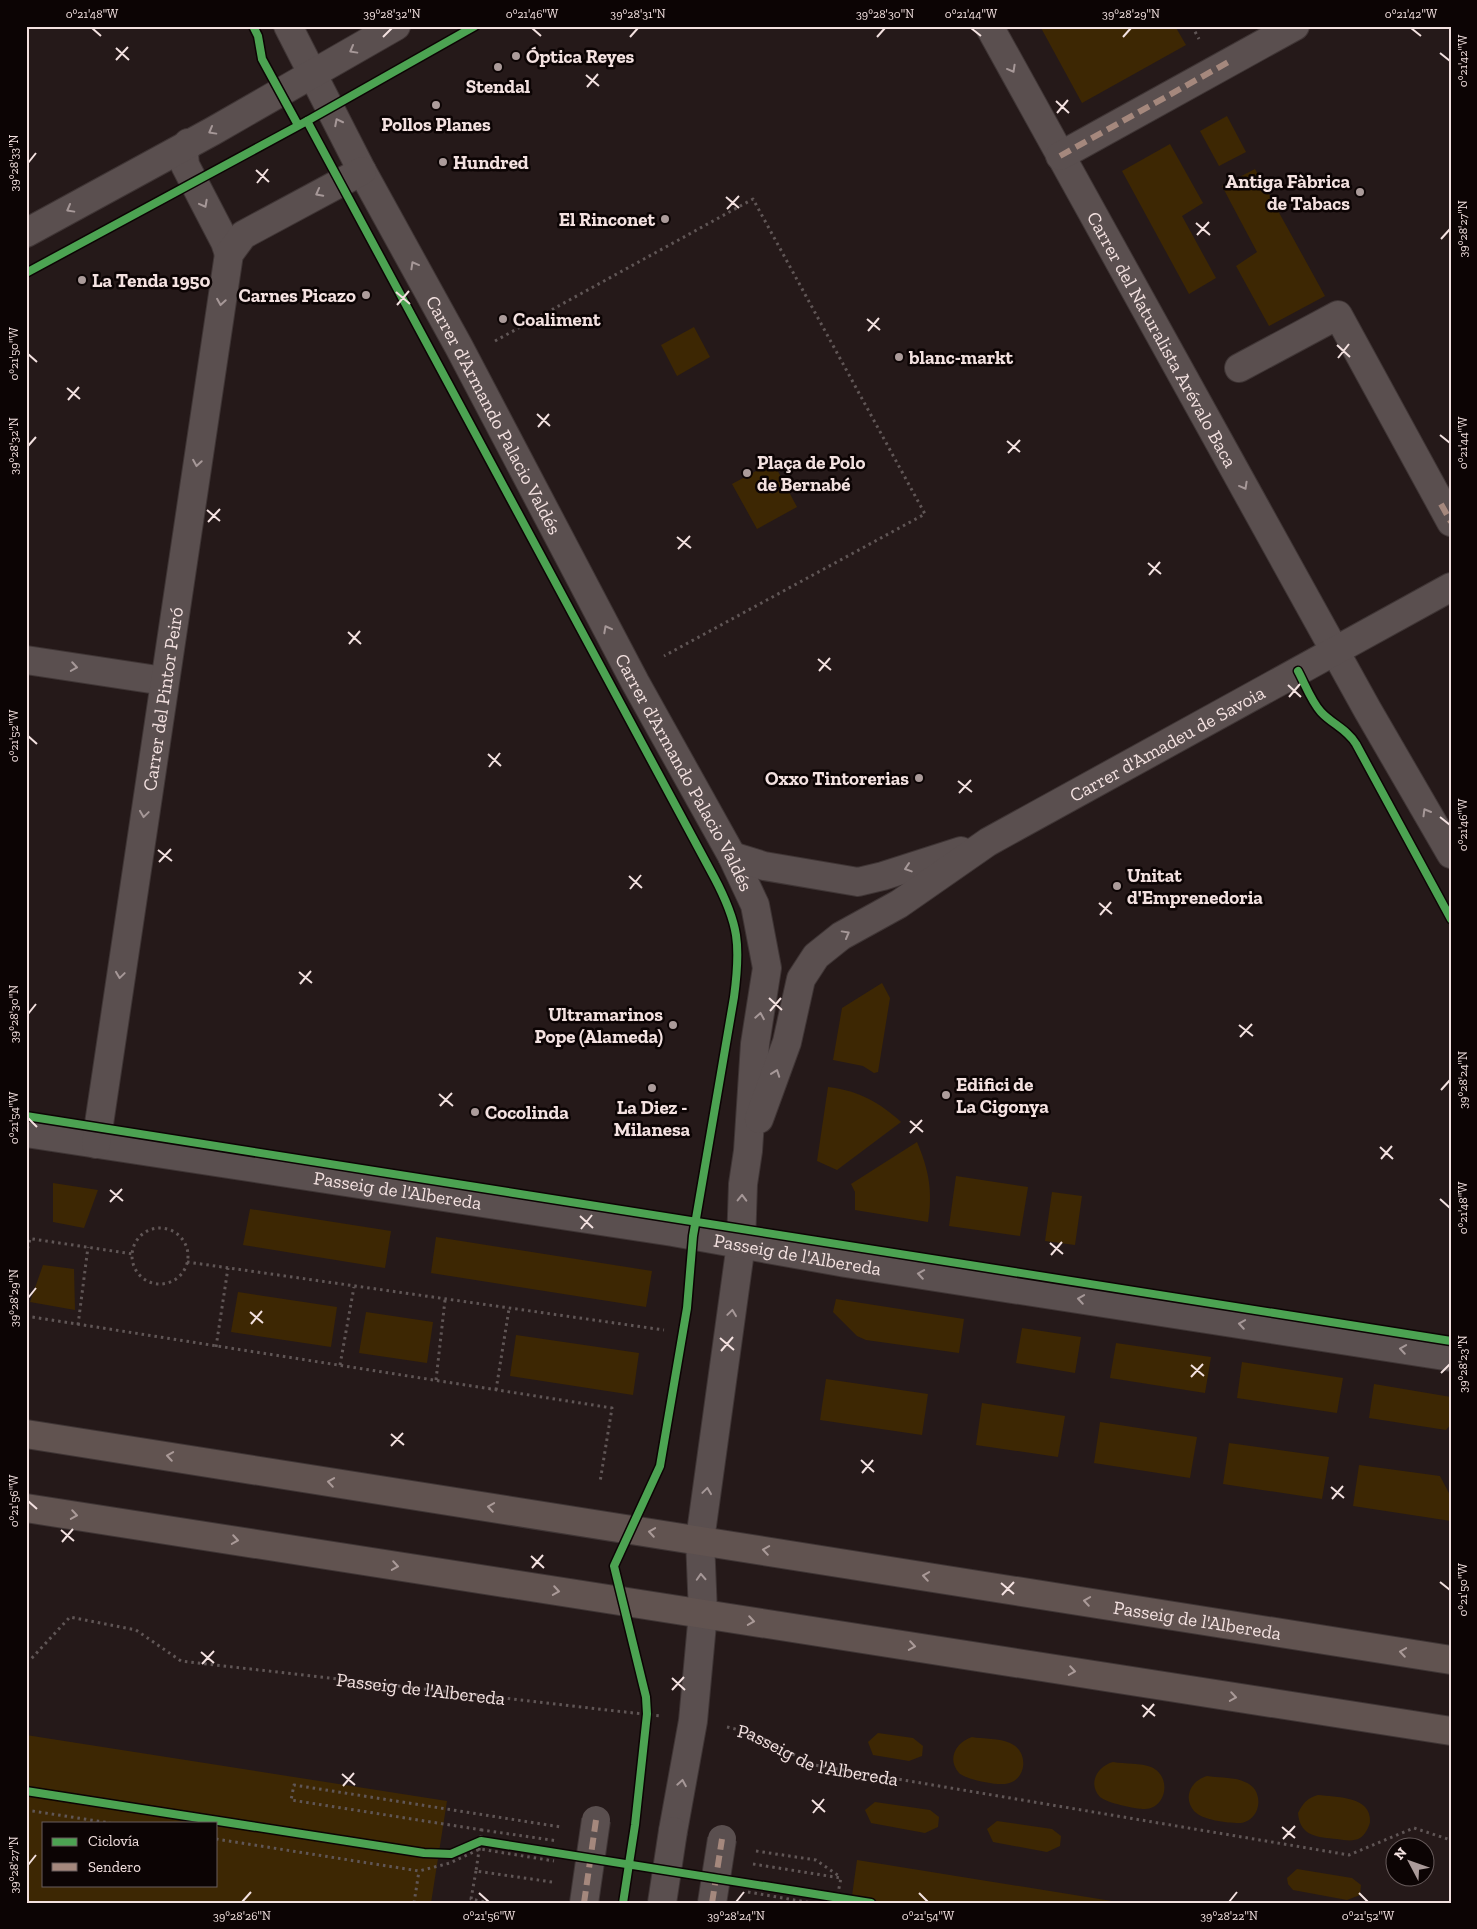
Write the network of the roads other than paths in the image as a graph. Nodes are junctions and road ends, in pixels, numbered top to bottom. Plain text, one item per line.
1 (288, 26) edge
2 (396, 26) edge
3 (989, 26) edge
4 (1295, 26) edge
5 (312, 74) junction
6 (188, 144) junction
7 (1060, 156) junction
8 (362, 171) junction
9 (26, 233) edge
10 (229, 254) junction
11 (1239, 368) dead end
12 (1446, 513) edge
13 (1451, 587) edge
14 (1335, 651) junction
15 (26, 660) edge
16 (164, 682) junction
17 (988, 842) junction
18 (1451, 854) edge
19 (732, 856) junction
20 (26, 1133) edge
21 (96, 1144) junction
22 (748, 1151) junction
23 (741, 1244) junction
24 (1451, 1357) edge
25 (26, 1434) edge
26 (26, 1508) edge
27 (700, 1540) junction
28 (703, 1613) junction
29 (1451, 1660) edge
30 (1451, 1731) edge
31 (595, 1826) road end
32 (722, 1839) dead end
33 (584, 1903) edge
34 (662, 1903) edge
35 (712, 1903) edge

1 - 5 street, Carrer d'Armando Palacio Valdés
2 -> 5 street
3 -> 7 street, Carrer del Naturalista Arévalo Baca
4 - 7 street
5 -> 6 street
8 -> 5 street, Carrer d'Armando Palacio Valdés
6 -> 9 street
6 -> 10 street
7 -> 14 street, Carrer del Naturalista Arévalo Baca
8 -> 10 street
19 -> 8 street, Carrer d'Armando Palacio Valdés
10 -> 16 street, Carrer del Pintor Peiró
11 - 12 street
13 - 14 street, Carrer d'Amadeu de Savoia
14 - 17 street, Carrer d'Amadeu de Savoia
18 -> 14 street, Carrer del Naturalista Arévalo Baca
15 -> 16 street
16 -> 21 street, Carrer del Pintor Peiró
17 -> 19 street, Carrer d'Amadeu de Savoia
22 -> 17 street, Carrer d'Amadeu de Savoia
22 -> 19 street, Carrer d'Armando Palacio Valdés
20 - 21 street, Passeig de l'Albereda
21 - 23 street, Passeig de l'Albereda
23 -> 22 street, Carrer d'Armando Palacio Valdés
24 -> 23 street, Passeig de l'Albereda
27 -> 23 street, Carrer d'Armando Palacio Valdés
27 -> 25 main road, Passeig de l'Albereda
26 -> 28 main road
28 -> 27 street, Carrer d'Armando Palacio Valdés
29 -> 27 main road, Passeig de l'Albereda
28 -> 30 main road
34 -> 28 street, Carrer d'Armando Palacio Valdés, bridge
31 - 33 street, bridge
32 - 35 street, bridge

